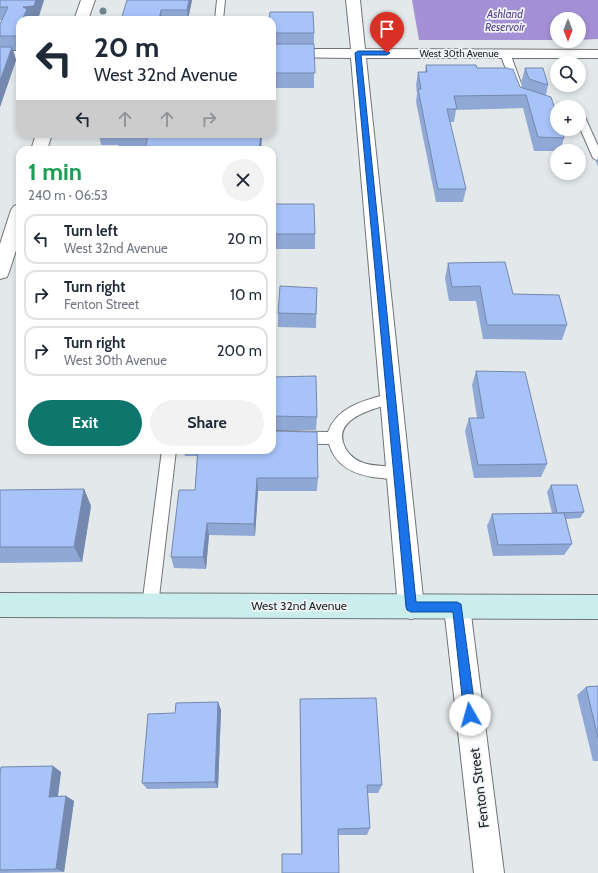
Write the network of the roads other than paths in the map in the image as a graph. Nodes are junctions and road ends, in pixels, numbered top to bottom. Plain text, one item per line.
1 (88, 0) edge
2 (221, 0) edge
3 (353, 0) edge
4 (82, 16) edge
5 (219, 16) edge
6 (276, 53) edge
7 (358, 53) junction
8 (505, 54) junction
9 (598, 54) edge
10 (0, 55) edge
11 (16, 55) edge
12 (520, 98) edge
13 (586, 131) edge
14 (598, 158) edge
15 (16, 222) edge
16 (0, 272) edge
17 (391, 398) junction
18 (276, 437) edge
19 (335, 438) junction
20 (169, 454) edge
21 (398, 473) junction
22 (0, 605) edge
23 (150, 606) junction
24 (411, 607) junction
25 (457, 607) junction
26 (598, 607) edge
27 (489, 873) edge

1 - 4 street
2 - 5 lane
3 - 7 street
6 - 7 street, West 30th Avenue
7 - 8 street, West 30th Avenue
7 - 17 street
8 - 9 street, West 30th Avenue
8 - 12 lane
10 - 11 street
13 - 14 lane
15 - 16 street
17 - 19 lane
17 - 21 street
18 - 19 lane
19 - 21 lane
20 - 23 lane
21 - 24 street
22 - 23 street, West 32nd Avenue
23 - 24 street, West 32nd Avenue
24 - 25 street, West 32nd Avenue
25 - 26 street, West 32nd Avenue
25 - 27 street, Fenton Street

